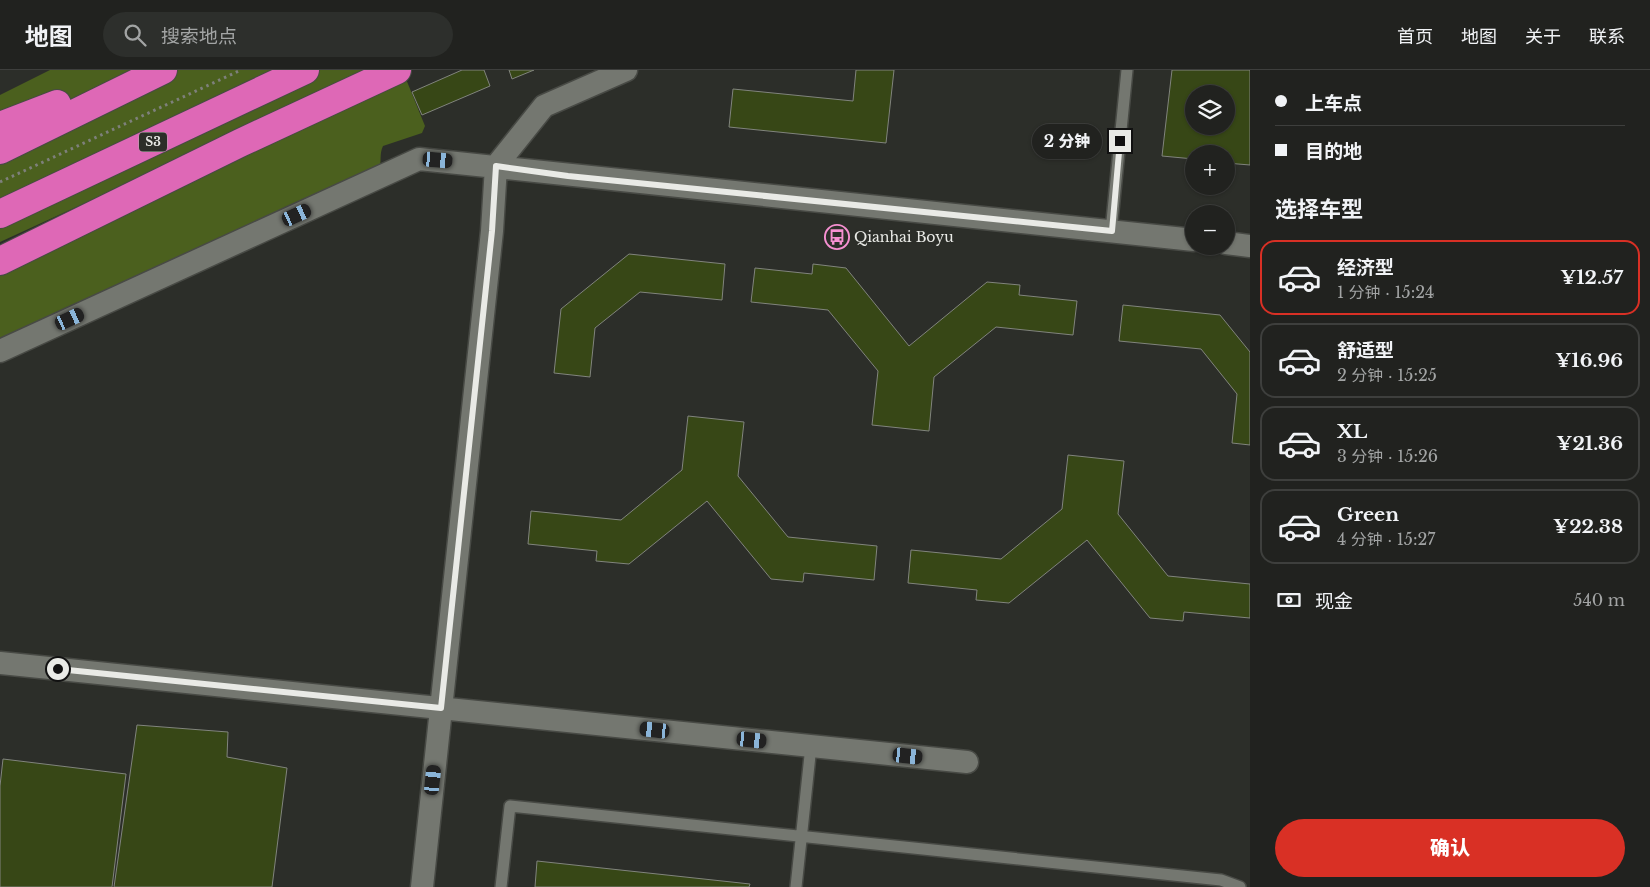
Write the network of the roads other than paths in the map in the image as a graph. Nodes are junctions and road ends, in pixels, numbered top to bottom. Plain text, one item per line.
1 (140, 70) edge
2 (163, 70) edge
3 (305, 70) edge
4 (396, 70) edge
5 (626, 70) edge
6 (1127, 70) edge
7 (0, 126) edge
8 (0, 150) edge
9 (496, 166) junction
10 (0, 214) edge
11 (1112, 231) junction
12 (1185, 239) edge
13 (1235, 244) edge
14 (1250, 246) edge
15 (0, 261) edge
16 (0, 351) edge
17 (0, 664) edge
18 (441, 708) junction
19 (811, 746) junction
20 (967, 762) dead end
21 (802, 836) junction
22 (422, 887) edge
23 (501, 887) edge
24 (796, 887) edge
25 (1240, 887) edge

1 - 7 highway
2 - 8 highway
3 - 10 highway, S3
4 - 15 highway
5 - 9 street
6 - 11 lane
9 - 11 street
9 - 16 street
9 - 18 street
11 - 12 street
13 - 14 street
17 - 18 street
18 - 19 street
18 - 22 street
19 - 20 street
19 - 21 lane
21 - 23 lane
21 - 24 lane
21 - 25 lane

